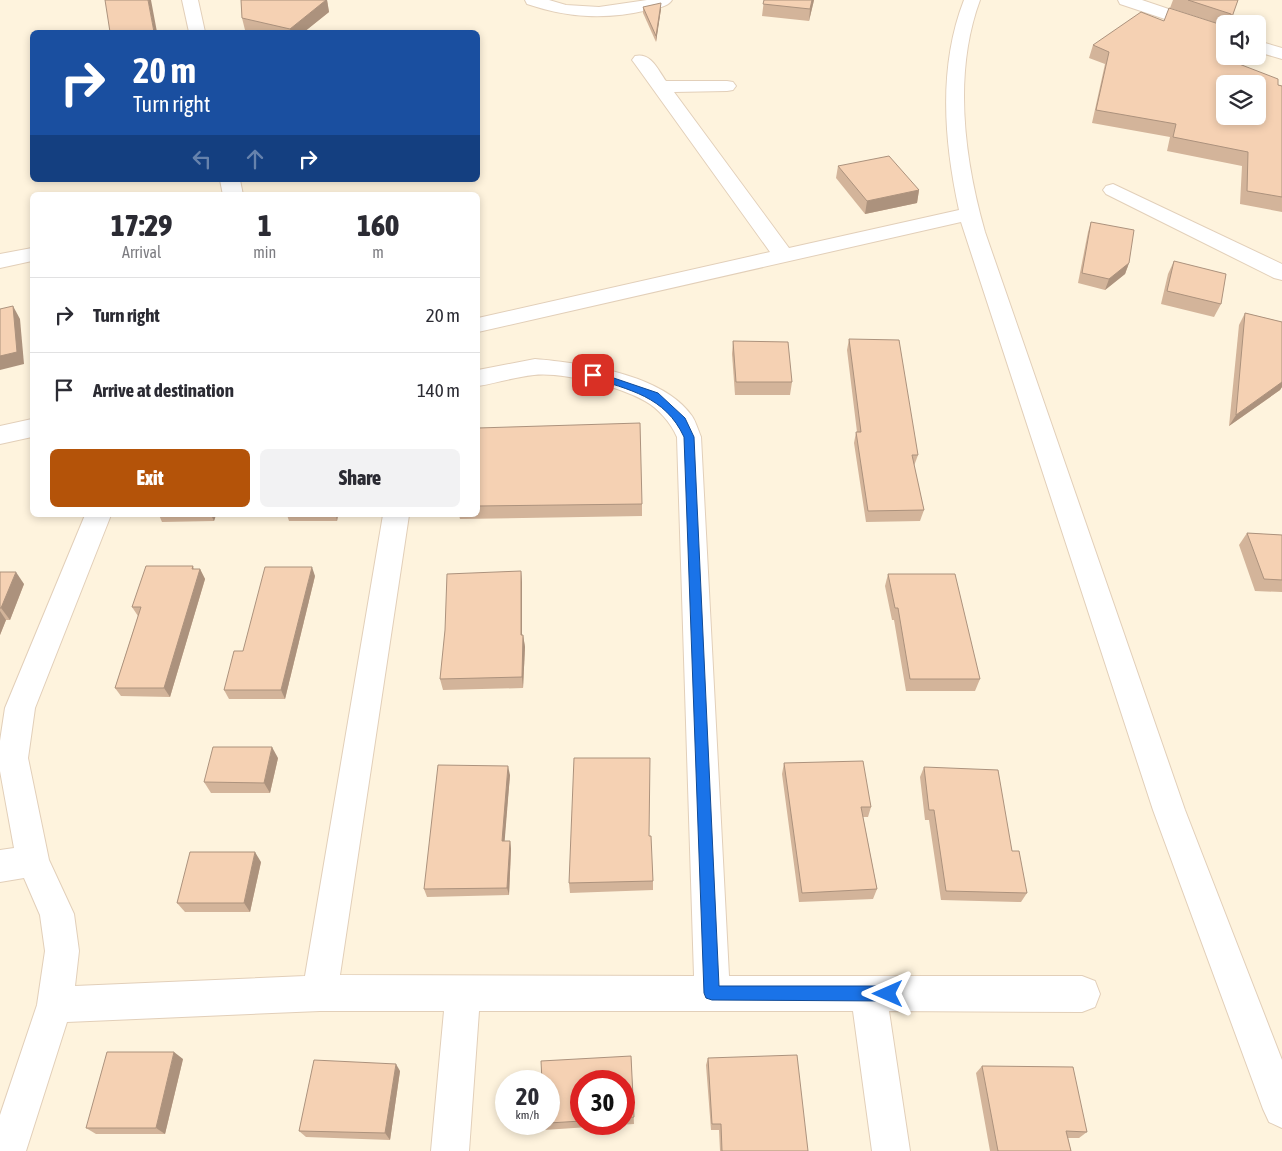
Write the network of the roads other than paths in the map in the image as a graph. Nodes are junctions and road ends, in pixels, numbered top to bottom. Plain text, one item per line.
1 (190, 0) edge
2 (533, 0) edge
3 (664, 0) edge
4 (972, 0) edge
5 (1126, 0) edge
6 (197, 30) edge
7 (1216, 31) edge
8 (1266, 49) edge
9 (1282, 54) edge
10 (641, 60) dead end
11 (727, 86) dead end
12 (660, 87) junction
13 (1113, 190) dead end
14 (970, 214) junction
15 (30, 255) edge
16 (783, 255) junction
17 (0, 261) edge
18 (1282, 273) edge
19 (480, 326) edge
20 (480, 378) edge
21 (30, 428) edge
22 (0, 435) edge
23 (97, 517) edge
24 (396, 517) edge
25 (33, 861) junction
26 (0, 866) edge
27 (463, 992) junction
28 (320, 993) junction
29 (712, 993) junction
30 (868, 993) junction
31 (1082, 994) dead end
32 (55, 1005) junction
33 (1282, 1109) edge
34 (7, 1151) edge
35 (450, 1151) edge
36 (891, 1151) edge

1 - 6 street
2 - 3 street
4 - 14 street
5 - 7 street
8 - 9 street
10 - 12 street
11 - 12 street
12 - 16 street
13 - 18 street
14 - 16 street
14 - 33 street
15 - 17 street
16 - 19 street
20 - 29 street
21 - 22 street
23 - 25 street
24 - 28 street
25 - 26 street
25 - 32 street
27 - 28 street
27 - 29 street
27 - 35 street
28 - 32 street
29 - 30 street
30 - 31 street
30 - 36 street
32 - 34 street

